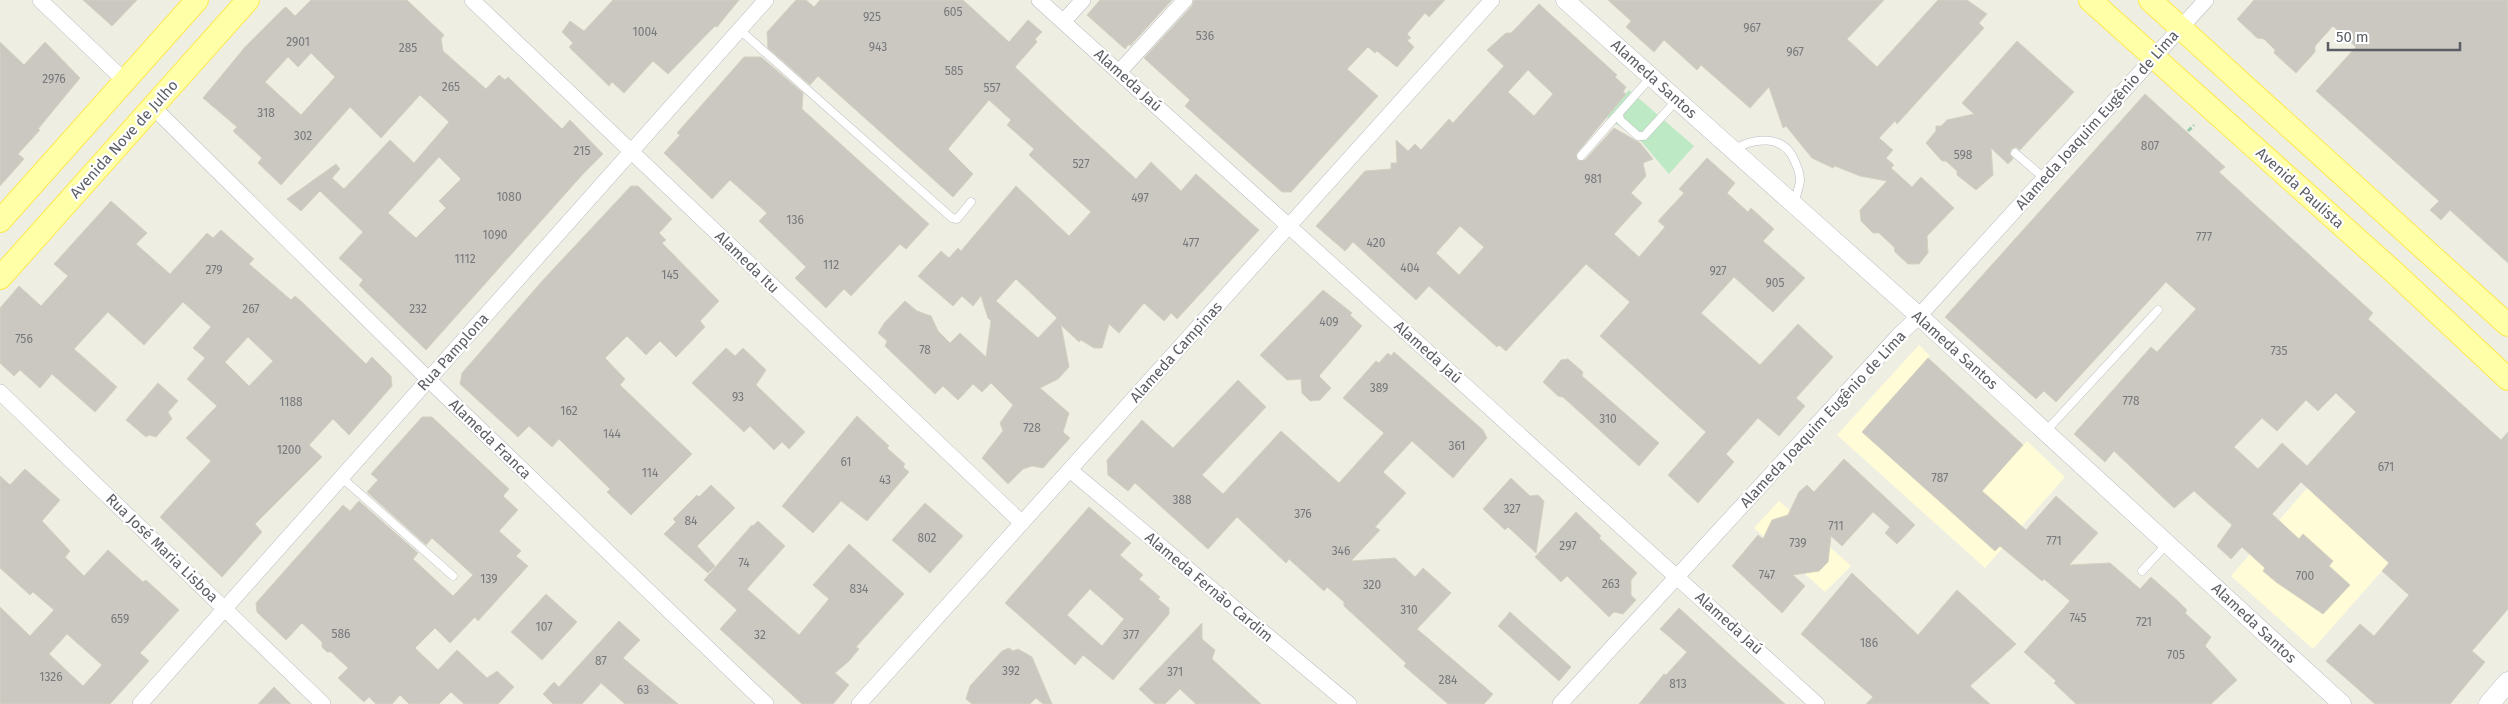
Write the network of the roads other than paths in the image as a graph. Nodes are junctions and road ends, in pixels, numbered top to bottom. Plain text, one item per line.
1 (40, 0) edge
2 (197, 0) edge
3 (248, 0) edge
4 (472, 0) edge
5 (766, 0) edge
6 (1039, 0) edge
7 (1083, 0) edge
8 (1185, 0) edge
9 (1492, 0) edge
10 (1564, 0) edge
11 (2090, 0) edge
12 (2150, 0) edge
13 (2206, 0) edge
14 (1063, 22) junction
15 (2181, 27) junction
16 (740, 30) junction
17 (2154, 58) junction
18 (1119, 72) junction
19 (1651, 76) junction
20 (125, 81) junction
21 (1677, 100) junction
22 (153, 107) junction
23 (1619, 113) junction
24 (1792, 139) dead end
25 (1785, 146) junction
26 (1733, 150) junction
27 (632, 151) junction
28 (2015, 153) dead end
29 (1581, 156) dead end
30 (2044, 178) junction
31 (971, 202) dead end
32 (1794, 204) junction
33 (0, 221) edge
34 (1289, 226) junction
35 (0, 278) edge
36 (2158, 310) dead end
37 (1919, 316) junction
38 (2508, 325) edge
39 (2508, 379) edge
40 (428, 380) junction
41 (0, 392) edge
42 (2044, 432) junction
43 (1070, 470) junction
44 (341, 477) junction
45 (1022, 523) junction
46 (2167, 544) junction
47 (2142, 571) dead end
48 (453, 576) dead end
49 (1677, 576) junction
50 (224, 609) junction
51 (2508, 682) edge
52 (863, 703) edge
53 (140, 704) edge
54 (323, 704) edge
55 (766, 704) edge
56 (1349, 704) edge
57 (1560, 704) edge
58 (1817, 704) edge
59 (2342, 704) edge
60 (2489, 704) edge

1 - 20 street
2 - 20 main road
3 - 22 main road, Avenida Nove de Julho
4 - 27 street, Alameda Itu
5 - 16 street, Rua Pamplona
6 - 14 street, Alameda Jaú
7 - 14 street
8 - 18 street
9 - 34 street, Alameda Campinas
10 - 19 street, Alameda Santos
11 - 17 main road, Avenida Paulista
12 - 15 main road
13 - 15 street, Alameda Joaquim Eugênio de Lima
14 - 18 street, Alameda Jaú
15 - 17 street, Alameda Joaquim Eugênio de Lima
15 - 38 main road
16 - 27 street, Rua Pamplona
16 - 31 lane
17 - 30 street, Alameda Joaquim Eugênio de Lima
17 - 39 main road, Avenida Paulista
18 - 34 street, Alameda Jaú
19 - 21 street, Alameda Santos
19 - 23 lane
20 - 33 main road
21 - 23 lane
21 - 26 street, Alameda Santos
22 - 35 main road, Avenida Nove de Julho
22 - 40 street, Alameda Franca
23 - 29 lane
24 - 25 lane
25 - 26 lane
25 - 32 lane
26 - 32 street, Alameda Santos
27 - 40 street, Rua Pamplona
27 - 45 street, Alameda Itu
28 - 30 lane
30 - 37 street, Alameda Joaquim Eugênio de Lima
32 - 37 street, Alameda Santos
34 - 43 street, Alameda Campinas
34 - 49 street, Alameda Jaú
36 - 42 lane
37 - 42 street, Alameda Santos
37 - 49 street, Alameda Joaquim Eugênio de Lima
40 - 44 street, Rua Pamplona
40 - 55 street, Alameda Franca
41 - 50 street, Rua José Maria Lisboa
42 - 46 street, Alameda Santos
43 - 45 street, Alameda Campinas
43 - 56 street, Alameda Fernão Cardim
44 - 48 lane
44 - 50 street, Rua Pamplona
45 - 52 street, Alameda Campinas
46 - 47 lane
46 - 59 street, Alameda Santos
49 - 57 street, Alameda Joaquim Eugênio de Lima
49 - 58 street, Alameda Jaú
50 - 53 street, Rua Pamplona
50 - 54 street, Rua José Maria Lisboa
51 - 60 main road

